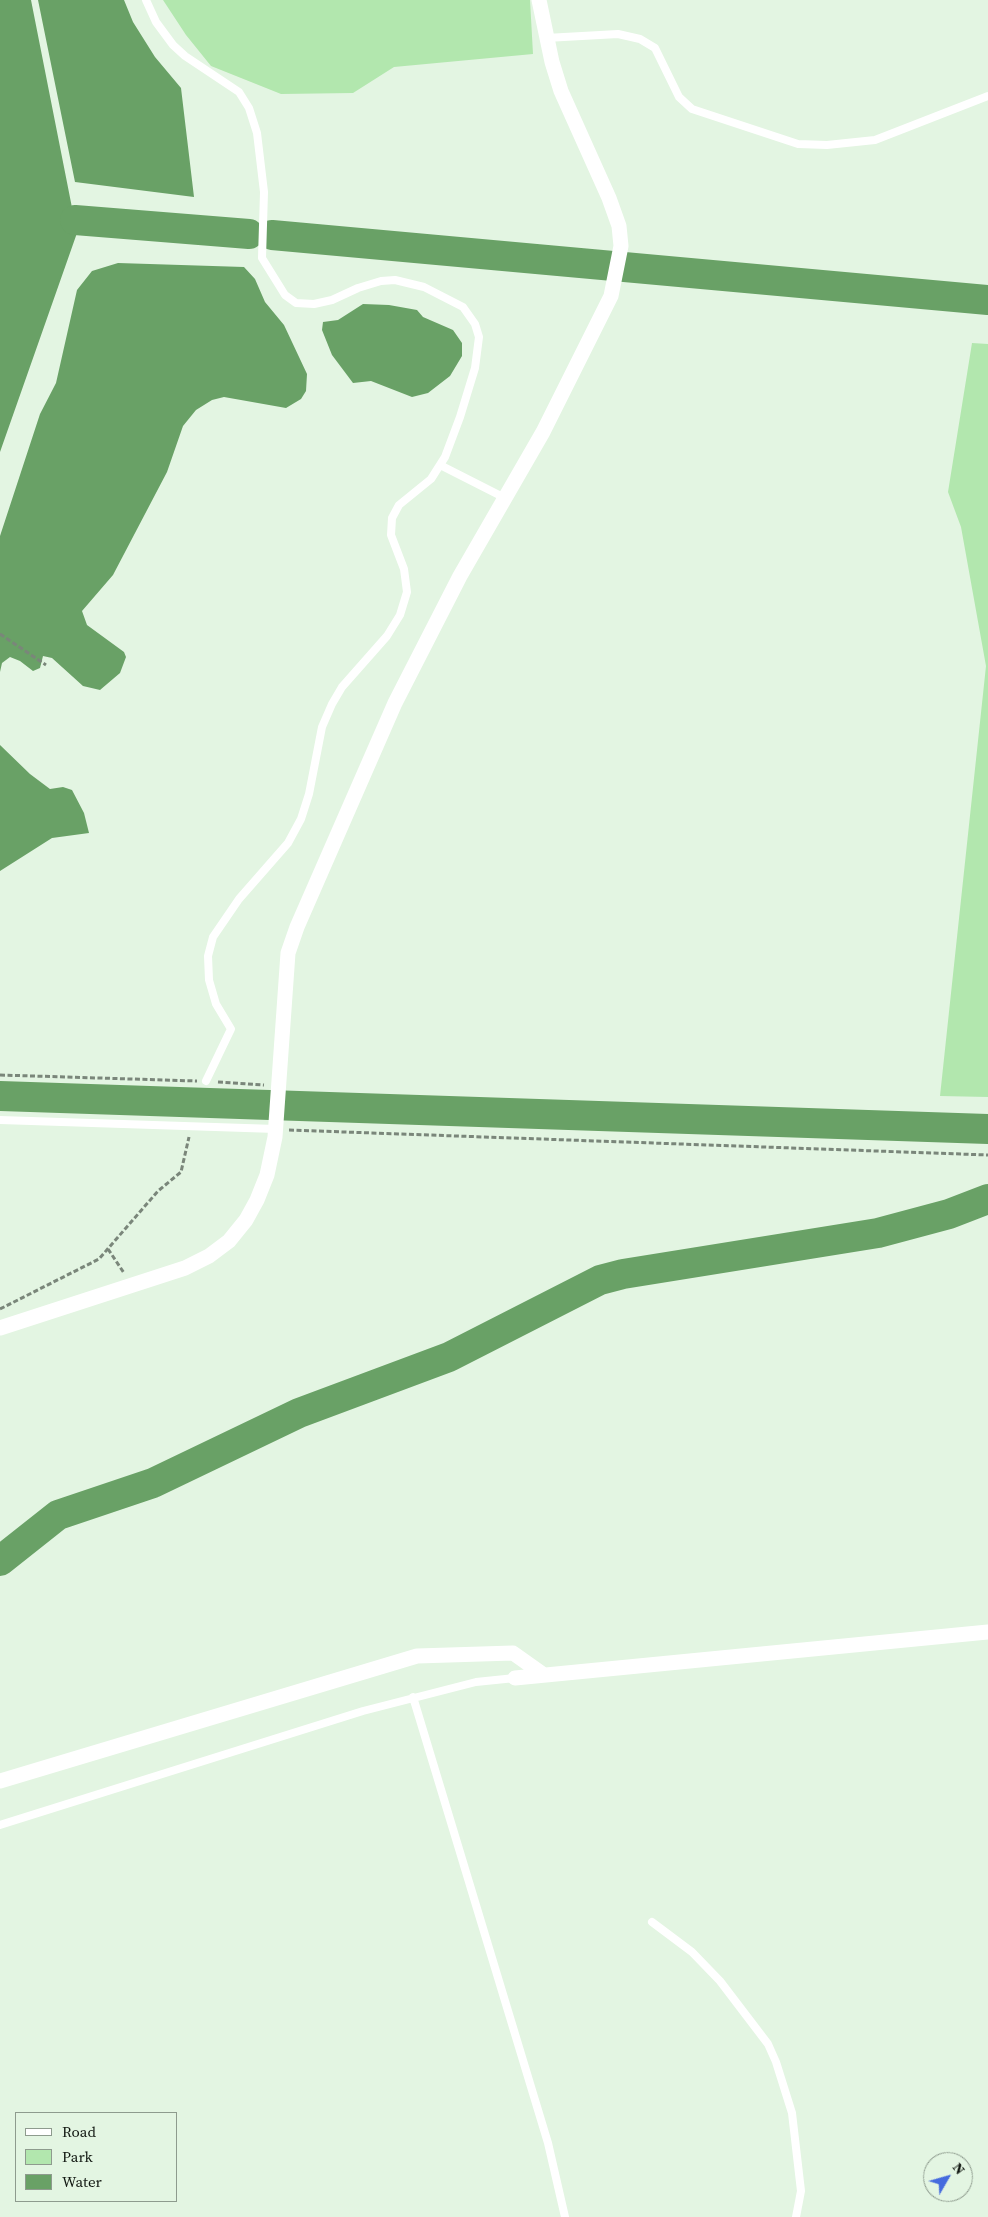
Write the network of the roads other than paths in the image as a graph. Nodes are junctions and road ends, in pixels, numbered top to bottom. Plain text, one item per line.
1 (146, 0) edge
2 (539, 0) edge
3 (546, 38) junction
4 (988, 96) edge
5 (440, 465) junction
6 (505, 498) junction
7 (206, 1081) road end
8 (0, 1120) edge
9 (277, 1123) junction
10 (0, 1328) edge
11 (988, 1632) edge
12 (544, 1675) junction
13 (515, 1678) joint
14 (413, 1697) junction
15 (0, 1781) edge
16 (0, 1825) edge
17 (652, 1922) dead end
18 (565, 2217) edge
19 (796, 2217) edge

1 - 5 lane
2 - 3 street
3 - 4 lane
3 - 6 street
5 - 6 lane
5 - 7 lane
6 - 9 street
8 - 9 lane
9 - 10 street
11 - 12 street
12 - 13 street
12 - 15 street
13 - 14 lane
14 - 16 lane
14 - 18 lane
17 - 19 lane

